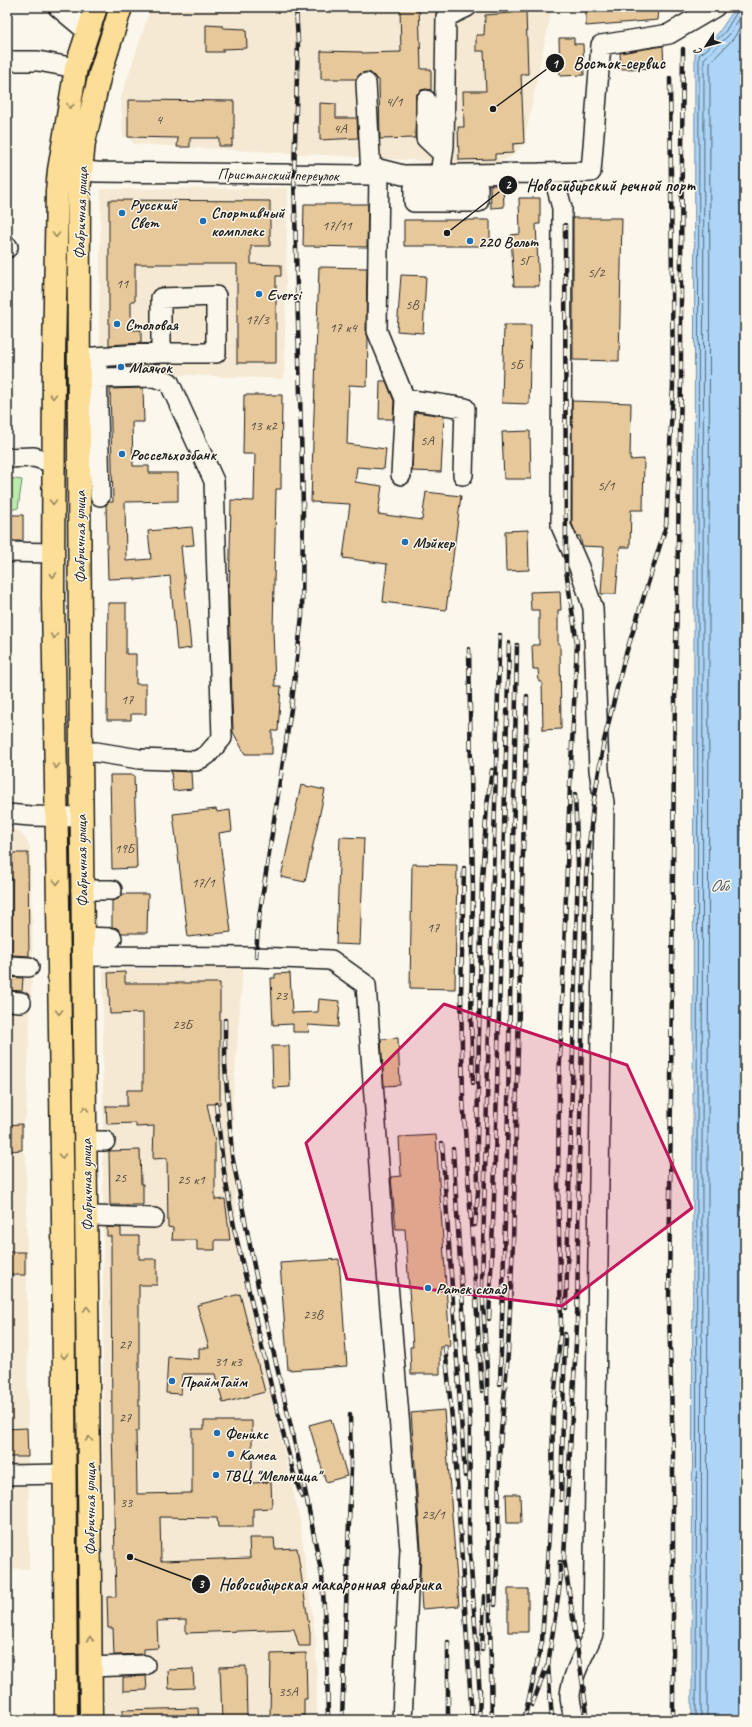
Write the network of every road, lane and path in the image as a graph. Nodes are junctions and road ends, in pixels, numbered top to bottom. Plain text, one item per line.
1 (58, 7) edge
2 (96, 7) edge
3 (121, 7) edge
4 (467, 7) edge
5 (716, 7) edge
6 (88, 32) junction
7 (7, 61) edge
8 (76, 68) junction
9 (366, 82) dead end
10 (426, 100) dead end
11 (443, 154) junction
12 (59, 170) junction
13 (81, 171) junction
14 (375, 172) junction
15 (540, 173) junction
16 (404, 175) junction
17 (440, 175) junction
18 (414, 193) dead end
19 (161, 353) dead end
20 (88, 358) junction
21 (97, 378) junction
22 (405, 399) junction
23 (7, 458) edge
24 (53, 463) junction
25 (401, 475) dead end
26 (463, 475) dead end
27 (100, 496) dead end
28 (7, 552) edge
29 (53, 554) junction
30 (80, 753) junction
31 (7, 814) edge
32 (56, 817) junction
33 (81, 817) junction
34 (82, 890) junction
35 (112, 890) dead end
36 (112, 938) dead end
37 (82, 946) junction
38 (7, 966) edge
39 (29, 967) dead end
40 (94, 1216) dead end
41 (154, 1218) dead end
42 (7, 1474) edge
43 (64, 1474) junction
44 (145, 1665) dead end
45 (90, 1667) junction
46 (66, 1720) edge
47 (91, 1720) edge
48 (402, 1720) edge
49 (574, 1720) edge

1 - 6 street
2 - 6 main road, Фабричная улица
3 - 13 main road, Фабричная улица
4 - 11 street
5 - 15 street, Пристанский переулок
6 - 8 main road, Фабричная улица
7 - 8 street
8 -> 12 main road, Фабричная улица
9 - 14 street
10 - 11 street
11 - 17 street
12 - 13 street, Пристанский переулок
12 -> 24 main road, Фабричная улица
13 - 14 street, Пристанский переулок
13 - 20 main road, Фабричная улица
14 - 16 street, Пристанский переулок
14 - 22 street
15 - 17 street, Пристанский переулок
15 - 49 street
16 - 17 street, Пристанский переулок
16 - 18 street
19 - 20 street
20 - 21 street
20 - 30 main road, Фабричная улица
21 - 27 street
21 - 30 street
22 - 25 street
22 - 26 street
23 - 24 street
24 -> 29 main road, Фабричная улица
28 - 29 street
29 -> 32 main road, Фабричная улица
30 - 33 main road, Фабричная улица
31 - 32 street
32 - 33 street
32 -> 43 main road, Фабричная улица
33 - 34 main road, Фабричная улица
34 - 35 street
34 - 37 main road, Фабричная улица
36 - 37 street
45 -> 37 main road, Фабричная улица
37 - 48 street
38 - 39 street
40 - 41 street
42 - 43 street
43 - 46 main road, Фабричная улица
44 - 45 street
45 - 47 main road, Фабричная улица

